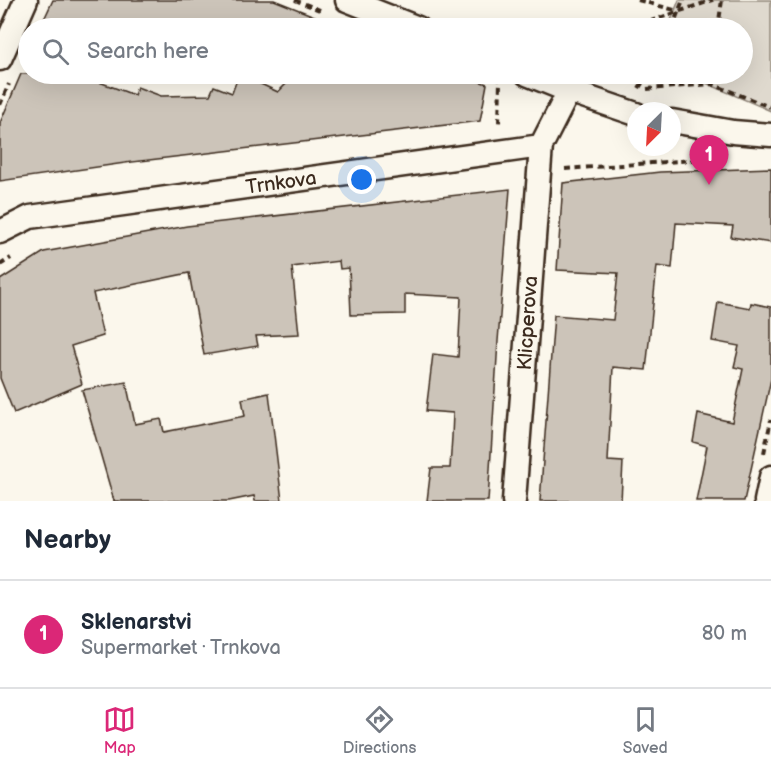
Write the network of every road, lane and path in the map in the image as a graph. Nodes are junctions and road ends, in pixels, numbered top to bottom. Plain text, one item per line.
1 (26, 0) edge
2 (347, 0) edge
3 (638, 0) edge
4 (683, 0) edge
5 (714, 0) edge
6 (722, 0) edge
7 (679, 11) junction
8 (18, 18) edge
9 (18, 18) edge
10 (393, 18) edge
11 (659, 18) edge
12 (676, 18) edge
13 (719, 18) edge
14 (0, 59) edge
15 (552, 84) edge
16 (712, 84) joint
17 (637, 90) dead end
18 (569, 91) junction
19 (771, 108) edge
20 (627, 111) edge
21 (681, 123) edge
22 (771, 135) edge
23 (540, 146) junction
24 (0, 232) edge
25 (771, 477) edge
26 (514, 501) edge
27 (766, 501) edge

1 - 8 street
2 - 10 street
3 - 7 path
4 - 7 path
5 - 7 path
6 - 13 path
7 - 11 path
7 - 12 path
9 - 14 street
15 - 18 street
16 - 17 path
16 - 19 path
18 - 20 street
18 - 23 street
21 - 22 street
23 - 24 street, Trnkova
23 - 26 street, Klicperova
25 - 27 street

